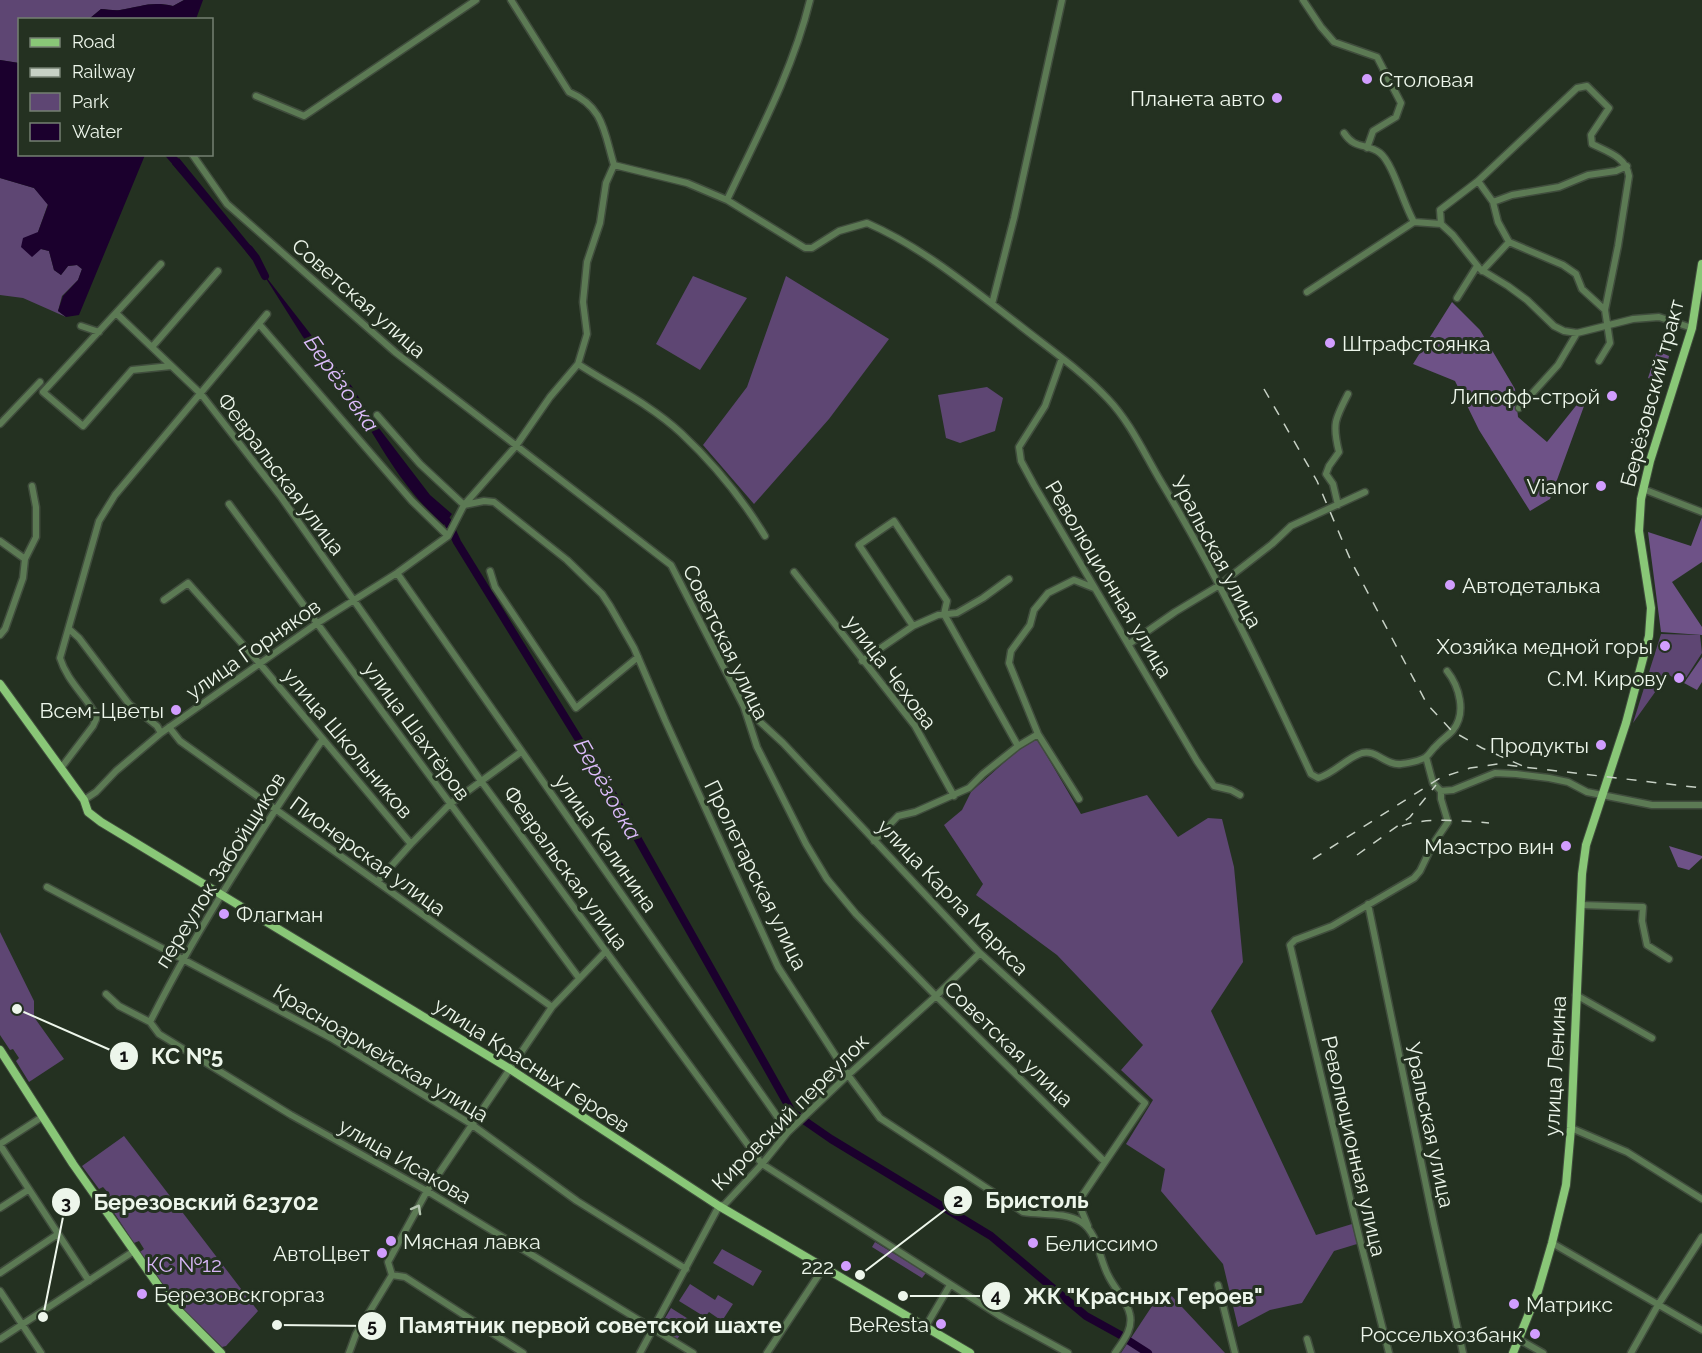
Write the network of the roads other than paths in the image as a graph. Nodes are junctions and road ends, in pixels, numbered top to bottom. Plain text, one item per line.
1 (476, 0) edge
2 (511, 0) edge
3 (810, 0) edge
4 (1062, 0) edge
5 (1303, 0) edge
6 (256, 96) dead end
7 (1344, 133) dead end
8 (1367, 148) junction
9 (193, 156) edge
10 (614, 165) junction
11 (1627, 166) junction
12 (1478, 181) junction
13 (727, 200) junction
14 (1493, 202) junction
15 (1414, 222) junction
16 (1441, 224) junction
17 (1509, 242) junction
18 (161, 264) dead end
19 (1702, 264) edge
20 (1480, 268) junction
21 (218, 272) dead end
22 (1307, 292) dead end
23 (1457, 298) dead end
24 (992, 304) junction
25 (1605, 310) junction
26 (117, 314) junction
27 (267, 314) dead end
28 (259, 324) junction
29 (1607, 324) junction
30 (81, 326) dead end
31 (1692, 328) junction
32 (99, 332) junction
33 (1577, 333) junction
34 (152, 346) junction
35 (1062, 358) junction
36 (1599, 361) dead end
37 (578, 364) junction
38 (171, 366) junction
39 (40, 382) dead end
40 (201, 394) junction
41 (1348, 394) dead end
42 (1519, 408) dead end
43 (377, 415) dead end
44 (0, 424) edge
45 (516, 446) junction
46 (32, 486) dead end
47 (1643, 489) junction
48 (1365, 492) dead end
49 (229, 504) dead end
50 (464, 505) junction
51 (1338, 505) junction
52 (1702, 512) edge
53 (448, 536) junction
54 (765, 536) dead end
55 (0, 541) edge
56 (25, 559) junction
57 (490, 571) dead end
58 (794, 572) dead end
59 (397, 573) junction
60 (1009, 579) dead end
61 (1218, 586) junction
62 (1095, 588) junction
63 (164, 600) dead end
64 (354, 601) junction
65 (944, 614) junction
66 (316, 624) junction
67 (913, 626) junction
68 (3, 627) edge
69 (69, 629) junction
70 (0, 635) edge
71 (1129, 644) junction
72 (638, 657) junction
73 (862, 661) junction
74 (260, 664) junction
75 (1447, 671) dead end
76 (0, 684) edge
77 (744, 707) junction
78 (169, 727) junction
79 (161, 733) junction
80 (1038, 734) junction
81 (323, 739) junction
82 (1018, 746) junction
83 (521, 752) junction
84 (1426, 758) junction
85 (61, 768) junction
86 (1608, 776) joint
87 (482, 781) junction
88 (1441, 790) junction
89 (1602, 794) junction
90 (1240, 795) dead end
91 (954, 796) junction
92 (1079, 799) dead end
93 (84, 800) junction
94 (450, 804) junction
95 (1702, 805) edge
96 (275, 810) junction
97 (874, 841) junction
98 (411, 844) junction
99 (377, 882) junction
100 (47, 887) dead end
101 (222, 897) junction
102 (1368, 904) junction
103 (1581, 904) junction
104 (606, 951) junction
105 (980, 953) junction
106 (183, 958) junction
107 (1669, 959) dead end
108 (579, 978) junction
109 (106, 994) dead end
110 (1576, 995) junction
111 (936, 996) junction
112 (552, 1007) junction
113 (150, 1022) junction
114 (1652, 1038) dead end
115 (0, 1050) edge
116 (3, 1062) edge
117 (510, 1069) junction
118 (848, 1075) junction
119 (42, 1117) junction
120 (471, 1124) junction
121 (1571, 1128) junction
122 (788, 1132) junction
123 (0, 1145) edge
124 (1104, 1162) junction
125 (762, 1164) junction
126 (28, 1190) junction
127 (427, 1191) junction
128 (1702, 1198) edge
129 (719, 1206) junction
130 (0, 1208) edge
131 (1088, 1229) junction
132 (58, 1234) junction
133 (1702, 1238) edge
134 (1552, 1243) junction
135 (134, 1251) junction
136 (824, 1267) junction
137 (686, 1269) junction
138 (0, 1273) edge
139 (392, 1275) junction
140 (89, 1281) junction
141 (950, 1285) junction
142 (1218, 1285) dead end
143 (0, 1291) edge
144 (1658, 1305) junction
145 (23, 1325) junction
146 (926, 1326) junction
147 (653, 1329) junction
148 (1702, 1330) edge
149 (0, 1339) edge
150 (1308, 1339) dead end
151 (1520, 1340) junction
152 (217, 1352) edge
153 (41, 1353) edge
154 (349, 1353) edge
155 (523, 1353) edge
156 (640, 1353) edge
157 (693, 1353) edge
158 (767, 1353) edge
159 (970, 1353) edge
160 (1068, 1353) edge
161 (1115, 1353) edge
162 (1235, 1353) edge
163 (1311, 1353) edge
164 (1389, 1353) edge
165 (1463, 1353) edge
166 (1513, 1353) edge
167 (1543, 1353) edge
168 (1631, 1353) edge

1 - 6 street
2 - 10 street
3 - 13 street
4 - 24 street
5 - 8 street
7 - 8 street
8 - 15 street
9 - 45 street, Советская улица
10 - 13 street
10 - 37 street
11 - 12 street
11 - 14 street
11 - 25 street
12 - 14 street
12 - 16 street
13 - 24 street, Уральская улица
14 - 17 street
15 - 16 street
15 - 22 street
16 - 20 street
17 - 20 street
17 - 25 street
18 - 26 street
19 - 31 main road, Берёзовский тракт
20 - 23 street
20 - 33 street
21 - 34 street
24 - 35 street, Уральская улица
25 - 29 street
26 - 32 street
26 - 34 street, Февральская улица
27 - 28 street
28 - 40 street
28 - 53 street
29 - 31 street
29 - 33 street
29 - 36 street
30 - 32 street
31 - 47 main road, Берёзовский тракт
32 - 38 street
33 - 42 street
34 - 38 street, Февральская улица
35 - 61 street, Уральская улица
35 - 62 street, Революционная улица
37 - 45 street
37 - 54 street
38 - 40 street, Февральская улица
39 - 44 street
40 - 64 street, Февральская улица
40 - 69 street
41 - 51 street
43 - 50 street
45 - 50 street
45 - 77 street, Советская улица
46 - 56 street
47 - 52 street
47 - 86 main road, Берёзовский тракт
48 - 51 street
49 - 66 street, улица Шахтёров
50 - 53 street
50 - 72 street, Пролетарская улица
51 - 61 street
53 - 59 street, улица Горняков
55 - 56 street
56 - 68 street
57 - 72 street
58 - 73 street, улица Чехова
59 - 64 street, улица Горняков
59 - 83 street, улица Калинина
60 - 65 street
61 - 71 street
61 - 84 street, Уральская улица
62 - 71 street, Революционная улица
62 - 80 street
63 - 74 street, улица Школьников
64 - 66 street, улица Горняков
64 - 87 street, Февральская улица
65 - 67 street
65 - 67 street
65 - 82 street
66 - 74 street, улица Горняков
66 - 94 street, улица Шахтёров
67 - 73 street
68 - 70 street
69 - 79 street
69 - 85 street
71 - 90 street, Революционная улица
72 - 118 street, Пролетарская улица
73 - 91 street, улица Чехова
74 - 78 street, улица Горняков
74 - 81 street, улица Школьников
75 - 84 street
76 - 85 main road, улица Красных Героев
77 - 97 street, улица Карла Маркса
77 - 111 street, Советская улица
78 - 79 street, улица Горняков
78 - 96 street, Пионерская улица
79 - 93 street, улица Горняков
80 - 82 street
80 - 92 street
81 - 96 street, переулок Забойщиков
81 - 98 street, улица Школьников
82 - 91 street
83 - 87 street
83 - 122 street, улица Калинина
84 - 88 street
85 - 93 main road, улица Красных Героев
86 - 89 main road, улица Ленина
87 - 94 street
87 - 104 street, Февральская улица
88 - 89 street
88 - 102 street
89 - 95 street
89 - 103 main road, улица Ленина
91 - 97 street
93 - 101 main road, улица Красных Героев
94 - 98 street
94 - 108 street, улица Шахтёров
96 - 99 street, Пионерская улица
96 - 101 street, переулок Забойщиков
97 - 105 street, улица Карла Маркса
98 - 99 street
99 - 112 street, Пионерская улица
100 - 106 street, Красноармейская улица
101 - 106 street, переулок Забойщиков
101 - 117 main road, улица Красных Героев
102 - 164 street, Революционная улица
102 - 165 street, Уральская улица
103 - 107 street
103 - 110 main road, улица Ленина
104 - 108 street
104 - 125 street, Февральская улица
105 - 111 street, Кировский переулок
105 - 124 street, улица Карла Маркса
106 - 113 street, переулок Забойщиков
106 - 120 street, Красноармейская улица
108 - 112 street
109 - 113 street, улица Исакова
110 - 114 street
110 - 121 main road, улица Ленина
111 - 118 street, Кировский переулок
111 - 124 street, Советская улица
112 - 117 street
113 - 127 street, улица Исакова
115 - 116 main road
116 - 119 main road
117 - 120 street
117 - 129 main road, улица Красных Героев
118 - 122 street, Кировский переулок
118 - 131 street, Пролетарская улица
119 - 123 street
119 - 135 main road
120 - 127 street
120 - 137 street, Красноармейская улица
121 - 128 street
121 - 134 main road, улица Ленина
122 - 125 street, Кировский переулок
123 - 126 street
124 - 131 street
125 - 129 street, Кировский переулок
125 - 141 street, Февральская улица
126 - 130 street
126 - 132 street
139 -> 127 street
127 - 147 street, улица Исакова
129 - 136 main road, улица Красных Героев
129 - 137 street, Кировский переулок
131 - 161 street
132 - 138 street
132 - 140 street
133 - 144 street
134 - 144 street
134 - 151 main road, улица Ленина
135 - 140 street
135 - 152 main road
136 - 146 main road, улица Красных Героев
136 - 158 street
137 - 147 street, Кировский переулок
139 - 154 street
139 - 155 street
140 - 145 street
141 - 146 street
141 - 160 street, Февральская улица
142 - 162 street
143 - 145 street
144 - 148 street
144 - 168 street
145 - 149 street
145 - 153 street
146 - 159 main road, улица Красных Героев
147 - 156 street, Кировский переулок
147 - 157 street, улица Исакова
150 - 163 street
151 - 166 main road, улица Ленина
151 - 167 street

